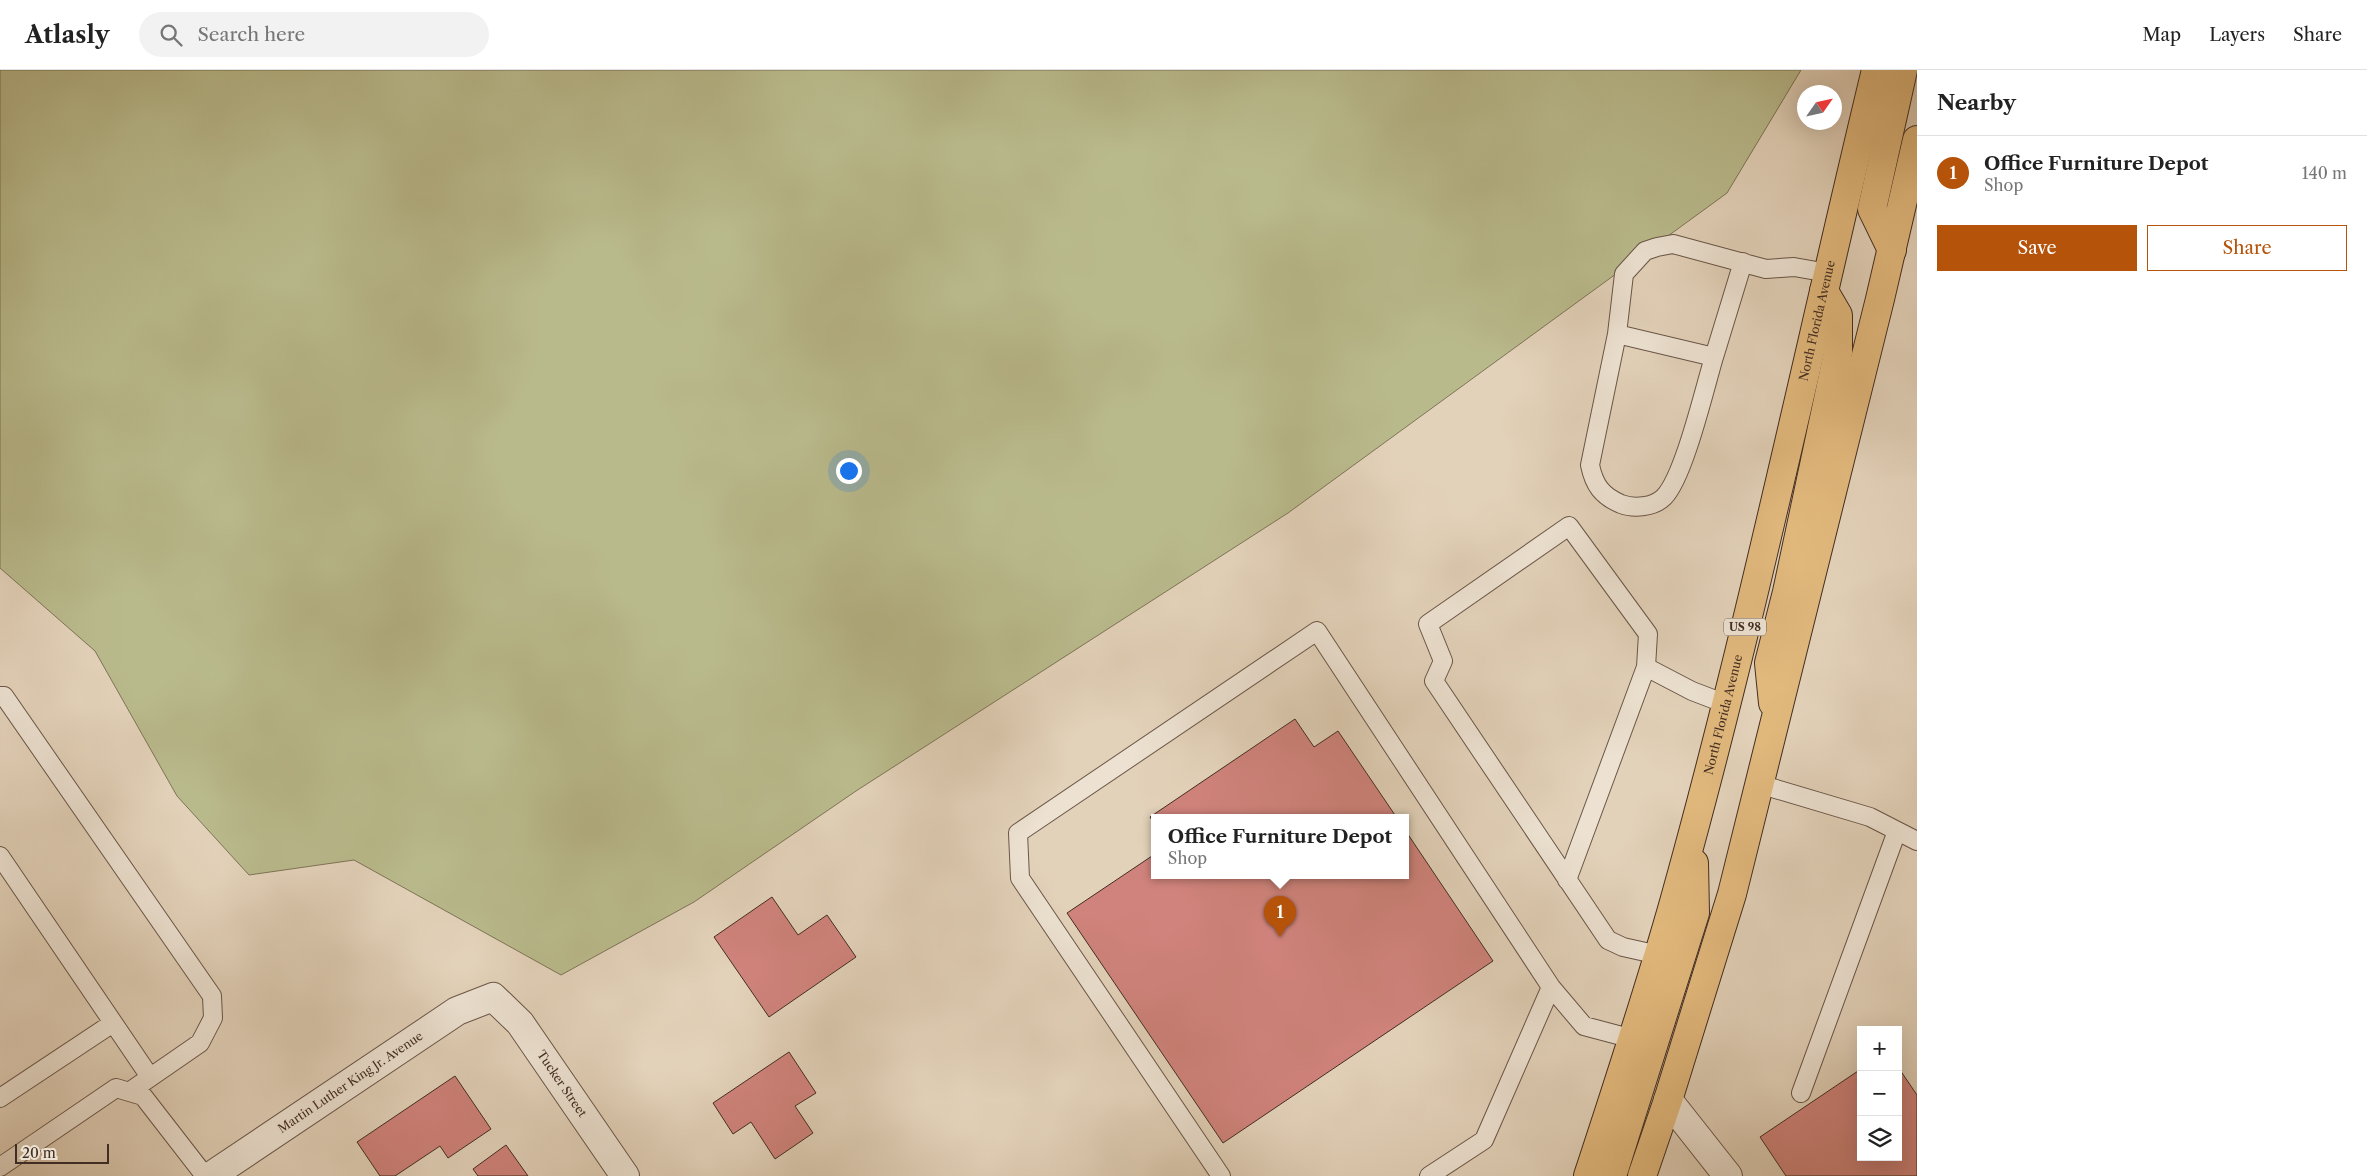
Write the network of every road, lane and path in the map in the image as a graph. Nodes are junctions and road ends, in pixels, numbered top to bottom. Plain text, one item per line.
1 (1876, 70) edge
2 (1903, 70) edge
3 (1917, 140) edge
4 (1892, 250) junction
5 (1743, 262) junction
6 (1826, 282) junction
7 (1617, 334) junction
8 (1714, 357) junction
9 (1646, 667) junction
10 (0, 696) edge
11 (1726, 704) junction
12 (1775, 722) junction
13 (1759, 784) junction
14 (1693, 831) junction
15 (1897, 831) junction
16 (1917, 841) edge
17 (0, 856) edge
18 (1567, 880) junction
19 (1658, 955) junction
20 (1551, 987) junction
21 (493, 997) joint
22 (113, 1022) junction
23 (1633, 1039) junction
24 (150, 1077) junction
25 (129, 1092) junction
26 (1801, 1092) dead end
27 (0, 1098) edge
28 (1668, 1100) junction
29 (0, 1167) edge
30 (205, 1176) edge
31 (212, 1176) edge
32 (625, 1176) edge
33 (1221, 1176) edge
34 (1429, 1176) edge
35 (1588, 1176) edge
36 (1612, 1176) edge
37 (1642, 1176) edge
38 (1728, 1176) edge

1 - 6 main road, North Florida Avenue / US 98
2 - 4 main road
3 - 4 main road
4 - 12 main road
5 - 6 lane
5 - 7 lane
5 - 8 lane
6 - 11 main road, North Florida Avenue / US 98
6 - 12 main road
7 - 8 lane
7 - 8 lane
9 - 11 lane
9 - 18 lane
9 - 18 lane
10 - 24 lane
11 - 14 main road, North Florida Avenue / US 98
12 - 13 main road
13 - 15 lane
13 - 28 main road
14 - 19 main road, North Florida Avenue / US 98
14 - 36 main road
15 - 16 lane
15 - 26 lane
17 - 22 lane
18 - 19 lane
19 - 23 main road, North Florida Avenue / US 98
20 - 23 lane
20 - 33 lane
20 - 34 lane
21 - 31 street, Martin Luther King Jr. Avenue
21 - 32 street, Tucker Street
22 - 24 lane
22 - 27 lane
23 - 35 main road, North Florida Avenue / US 98
24 - 25 lane
25 - 29 lane
25 - 30 lane
28 - 37 main road
28 - 38 street

